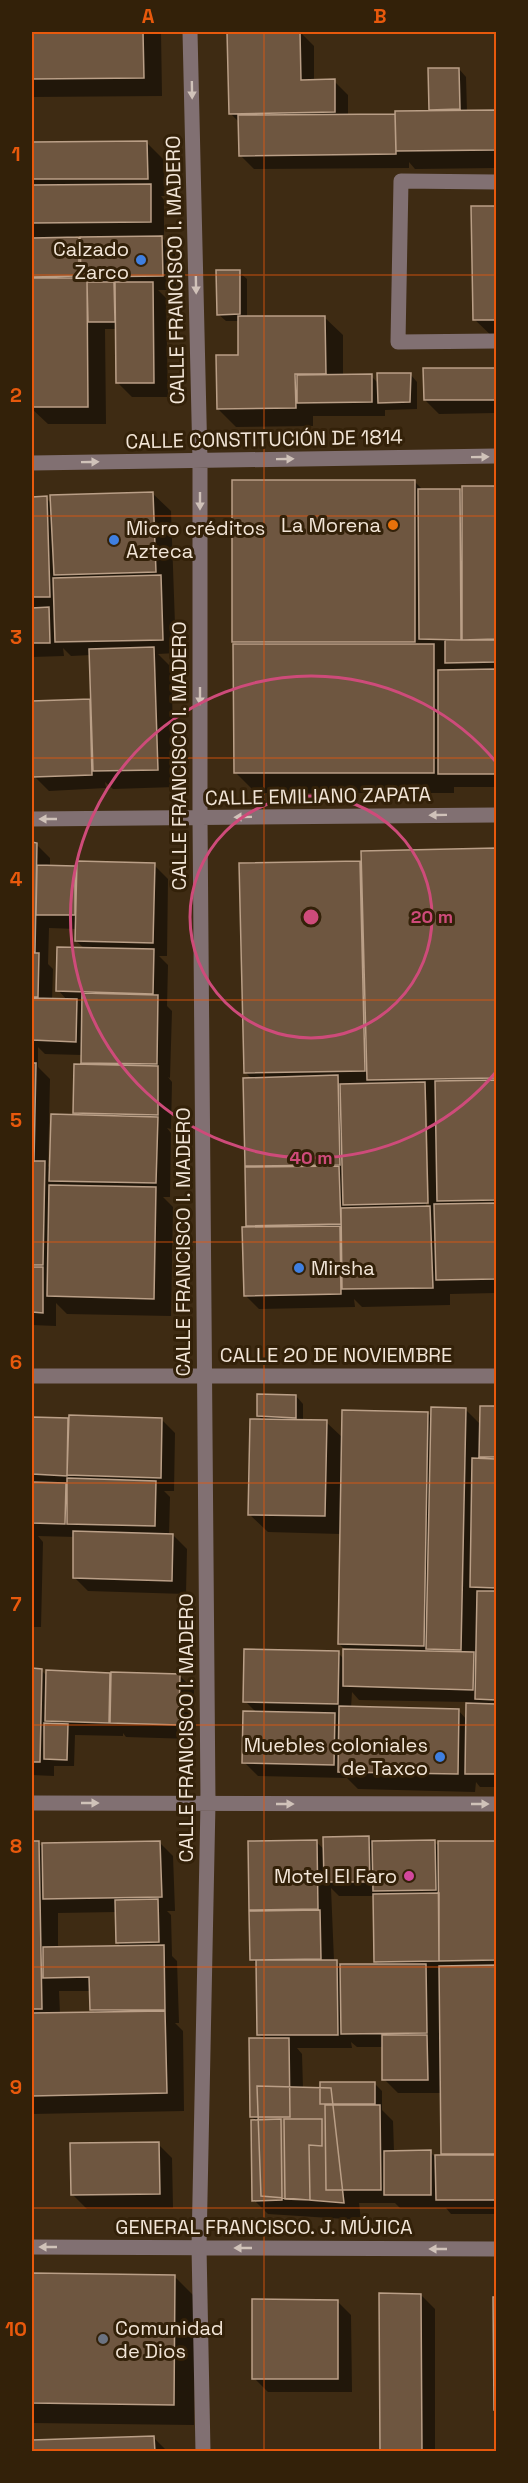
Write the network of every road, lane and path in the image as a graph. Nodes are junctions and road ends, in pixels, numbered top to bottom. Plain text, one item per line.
1 (190, 32) edge
2 (496, 182) edge
3 (496, 341) edge
4 (496, 456) edge
5 (200, 461) junction
6 (32, 463) edge
7 (496, 815) edge
8 (200, 818) junction
9 (32, 819) edge
10 (32, 1376) edge
11 (205, 1376) junction
12 (496, 1376) edge
13 (32, 1803) edge
14 (208, 1803) junction
15 (496, 1804) edge
16 (32, 2247) edge
17 (199, 2247) junction
18 (496, 2249) edge
19 (203, 2451) edge

1 -> 5 street, CALLE FRANCISCO I. MADERO
2 - 3 street
5 -> 4 street, CALLE CONSTITUCIÓN DE 1814
6 -> 5 street, CALLE CONSTITUCIÓN DE 1814
5 -> 8 street, CALLE FRANCISCO I. MADERO
7 -> 8 street, CALLE EMILIANO ZAPATA
8 -> 9 street, CALLE EMILIANO ZAPATA
8 - 11 street, CALLE FRANCISCO I. MADERO
10 - 11 street, CALLE 20 DE NOVIEMBRE
11 - 12 street, CALLE 20 DE NOVIEMBRE
11 - 14 street, CALLE FRANCISCO I. MADERO
13 -> 14 street
14 -> 15 street
14 - 17 street, CALLE FRANCISCO I. MADERO
17 -> 16 street, GENERAL FRANCISCO. J. MÚJICA
18 -> 17 street, GENERAL FRANCISCO. J. MÚJICA
17 - 19 street, CALLE FRANCISCO I. MADERO

